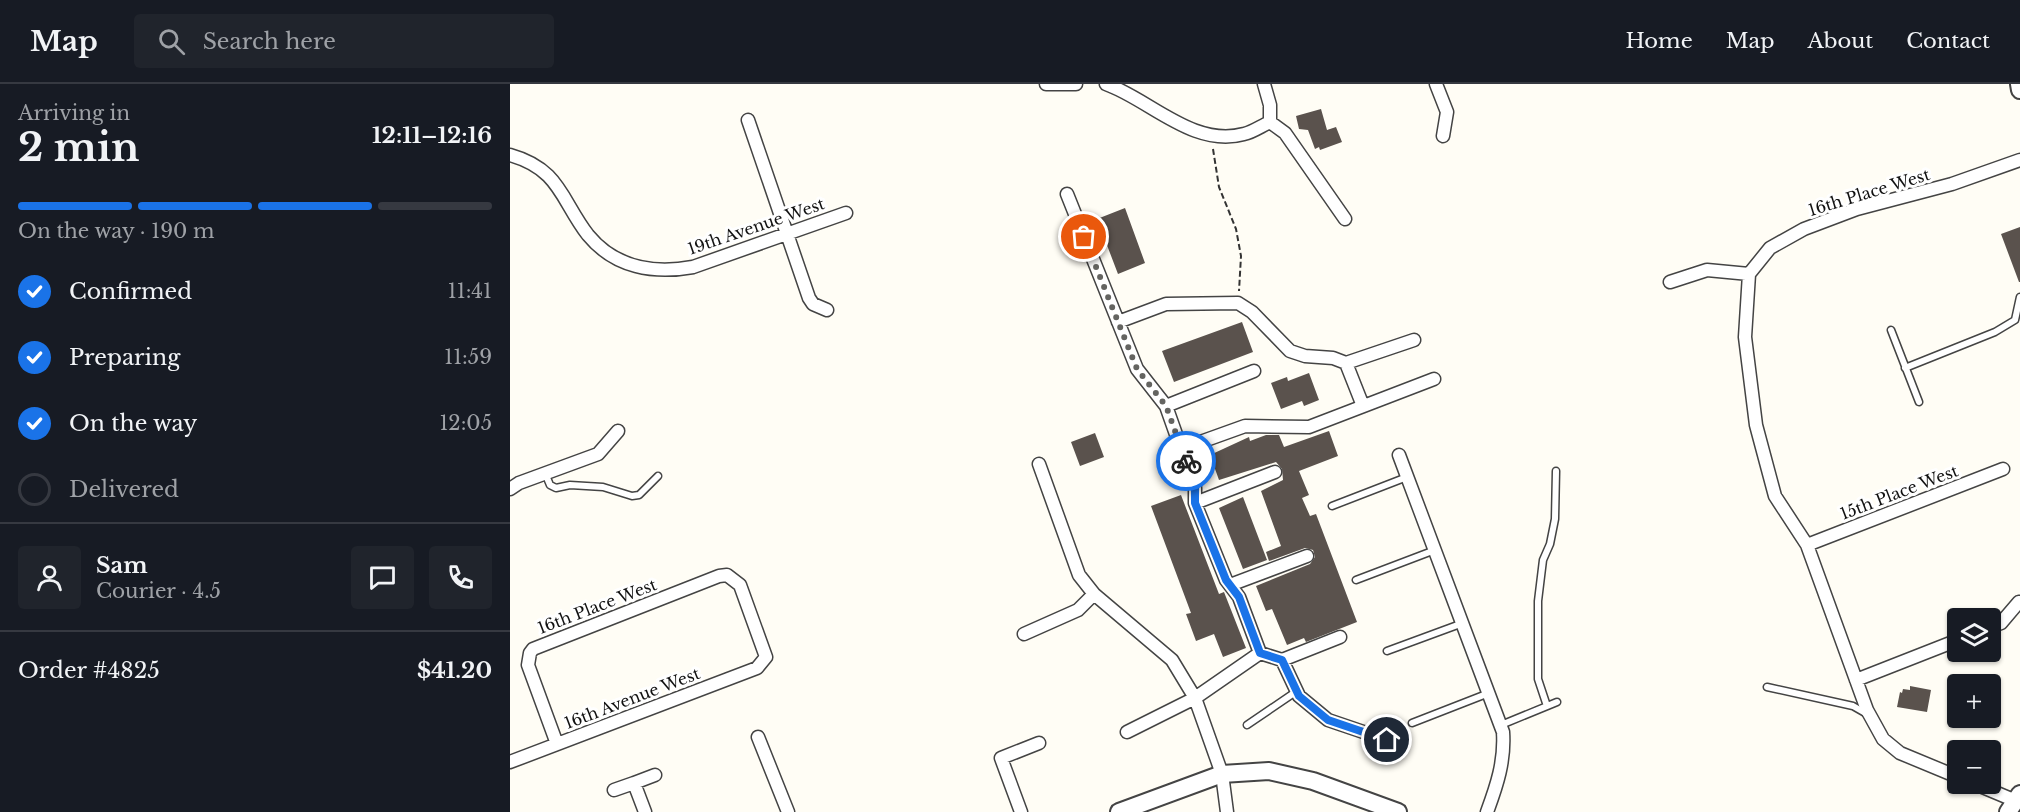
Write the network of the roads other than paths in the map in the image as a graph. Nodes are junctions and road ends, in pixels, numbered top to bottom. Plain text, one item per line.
1 (1046, 84) edge
2 (1076, 84) edge
3 (1106, 84) edge
4 (1264, 84) edge
5 (1437, 84) edge
6 (2019, 84) edge
7 (2020, 90) edge
8 (748, 120) dead end
9 (1270, 122) junction
10 (1443, 136) dead end
11 (510, 155) edge
12 (2020, 160) edge
13 (1067, 194) dead end
14 (846, 213) dead end
15 (1345, 219) dead end
16 (786, 234) junction
17 (1749, 274) junction
18 (1670, 282) dead end
19 (2020, 297) edge
20 (827, 310) dead end
21 (1118, 322) junction
22 (1891, 330) dead end
23 (1414, 340) dead end
24 (1346, 363) junction
25 (1905, 368) junction
26 (1254, 371) dead end
27 (1434, 379) dead end
28 (1919, 402) dead end
29 (1166, 406) junction
30 (1363, 406) junction
31 (618, 431) dead end
32 (1181, 449) junction
33 (1399, 455) dead end
34 (1040, 464) dead end
35 (2003, 470) dead end
36 (1556, 471) dead end
37 (1275, 472) dead end
38 (545, 473) junction
39 (658, 476) dead end
40 (1407, 477) junction
41 (510, 489) edge
42 (1195, 503) junction
43 (1332, 506) dead end
44 (1807, 545) junction
45 (1435, 550) junction
46 (1307, 556) dead end
47 (735, 579) joint
48 (1356, 580) dead end
49 (1230, 585) junction
50 (1094, 594) junction
51 (2019, 602) edge
52 (1463, 623) junction
53 (2001, 623) edge
54 (1024, 634) dead end
55 (1340, 637) dead end
56 (1947, 644) edge
57 (1387, 651) dead end
58 (1260, 653) junction
59 (1282, 660) junction
60 (1856, 680) junction
61 (1767, 687) dead end
62 (1490, 693) junction
63 (1298, 694) junction
64 (1195, 698) junction
65 (1557, 702) dead end
66 (1547, 706) junction
67 (1869, 713) junction
68 (1412, 723) dead end
69 (1247, 725) dead end
70 (1501, 725) junction
71 (1127, 732) dead end
72 (758, 737) dead end
73 (1387, 740) dead end
74 (1039, 742) dead end
75 (557, 744) junction
76 (510, 762) edge
77 (1947, 772) edge
78 (1222, 774) junction
79 (656, 775) dead end
80 (634, 783) junction
81 (614, 790) dead end
82 (1997, 794) edge
83 (2014, 802) edge
84 (645, 812) edge
85 (788, 812) edge
86 (1021, 812) edge
87 (1119, 812) edge
88 (1227, 812) edge
89 (1398, 812) edge
90 (1487, 812) edge

1 - 2 street
3 - 9 street
4 - 9 street
5 - 10 street
6 - 7 street
8 - 16 street
9 - 15 street
11 - 16 street, 19th Avenue West
12 - 17 street, 16th Place West
13 - 21 street
14 - 16 street, 19th Avenue West
16 - 20 street
17 - 18 street
17 - 44 street
19 - 25 lane
21 - 24 street
21 - 29 street
22 - 25 lane
23 - 24 street
24 - 30 street
25 - 28 lane
26 - 29 street
27 - 30 street
29 - 32 street
30 - 32 street
31 - 38 street
32 - 42 street
33 - 40 street
34 - 50 street
35 - 44 street, 15th Place West
36 - 66 lane
37 - 42 street
38 - 39 lane
38 - 41 street
40 - 43 lane
40 - 45 street
42 - 49 street
44 - 60 street
45 - 48 lane
45 - 52 street
46 - 49 street
47 - 75 street, 16th Avenue West
47 - 75 street, 16th Place West
49 - 58 street
50 - 54 street
50 - 64 street
51 - 53 street
52 - 57 lane
52 - 62 street
55 - 59 street
56 - 60 street
58 - 59 street
58 - 64 street
59 - 63 street
60 - 67 street
61 - 67 lane
62 - 68 lane
62 - 70 street
63 - 69 lane
63 - 73 street
64 - 71 street
64 - 78 street
65 - 66 lane
66 - 70 lane
67 - 77 street
70 - 90 street
72 - 85 street
74 - 86 street
75 - 76 street, 16th Avenue West
78 - 87 street
78 - 88 street
78 - 89 street
79 - 80 street
80 - 81 street
80 - 84 street
82 - 83 street

